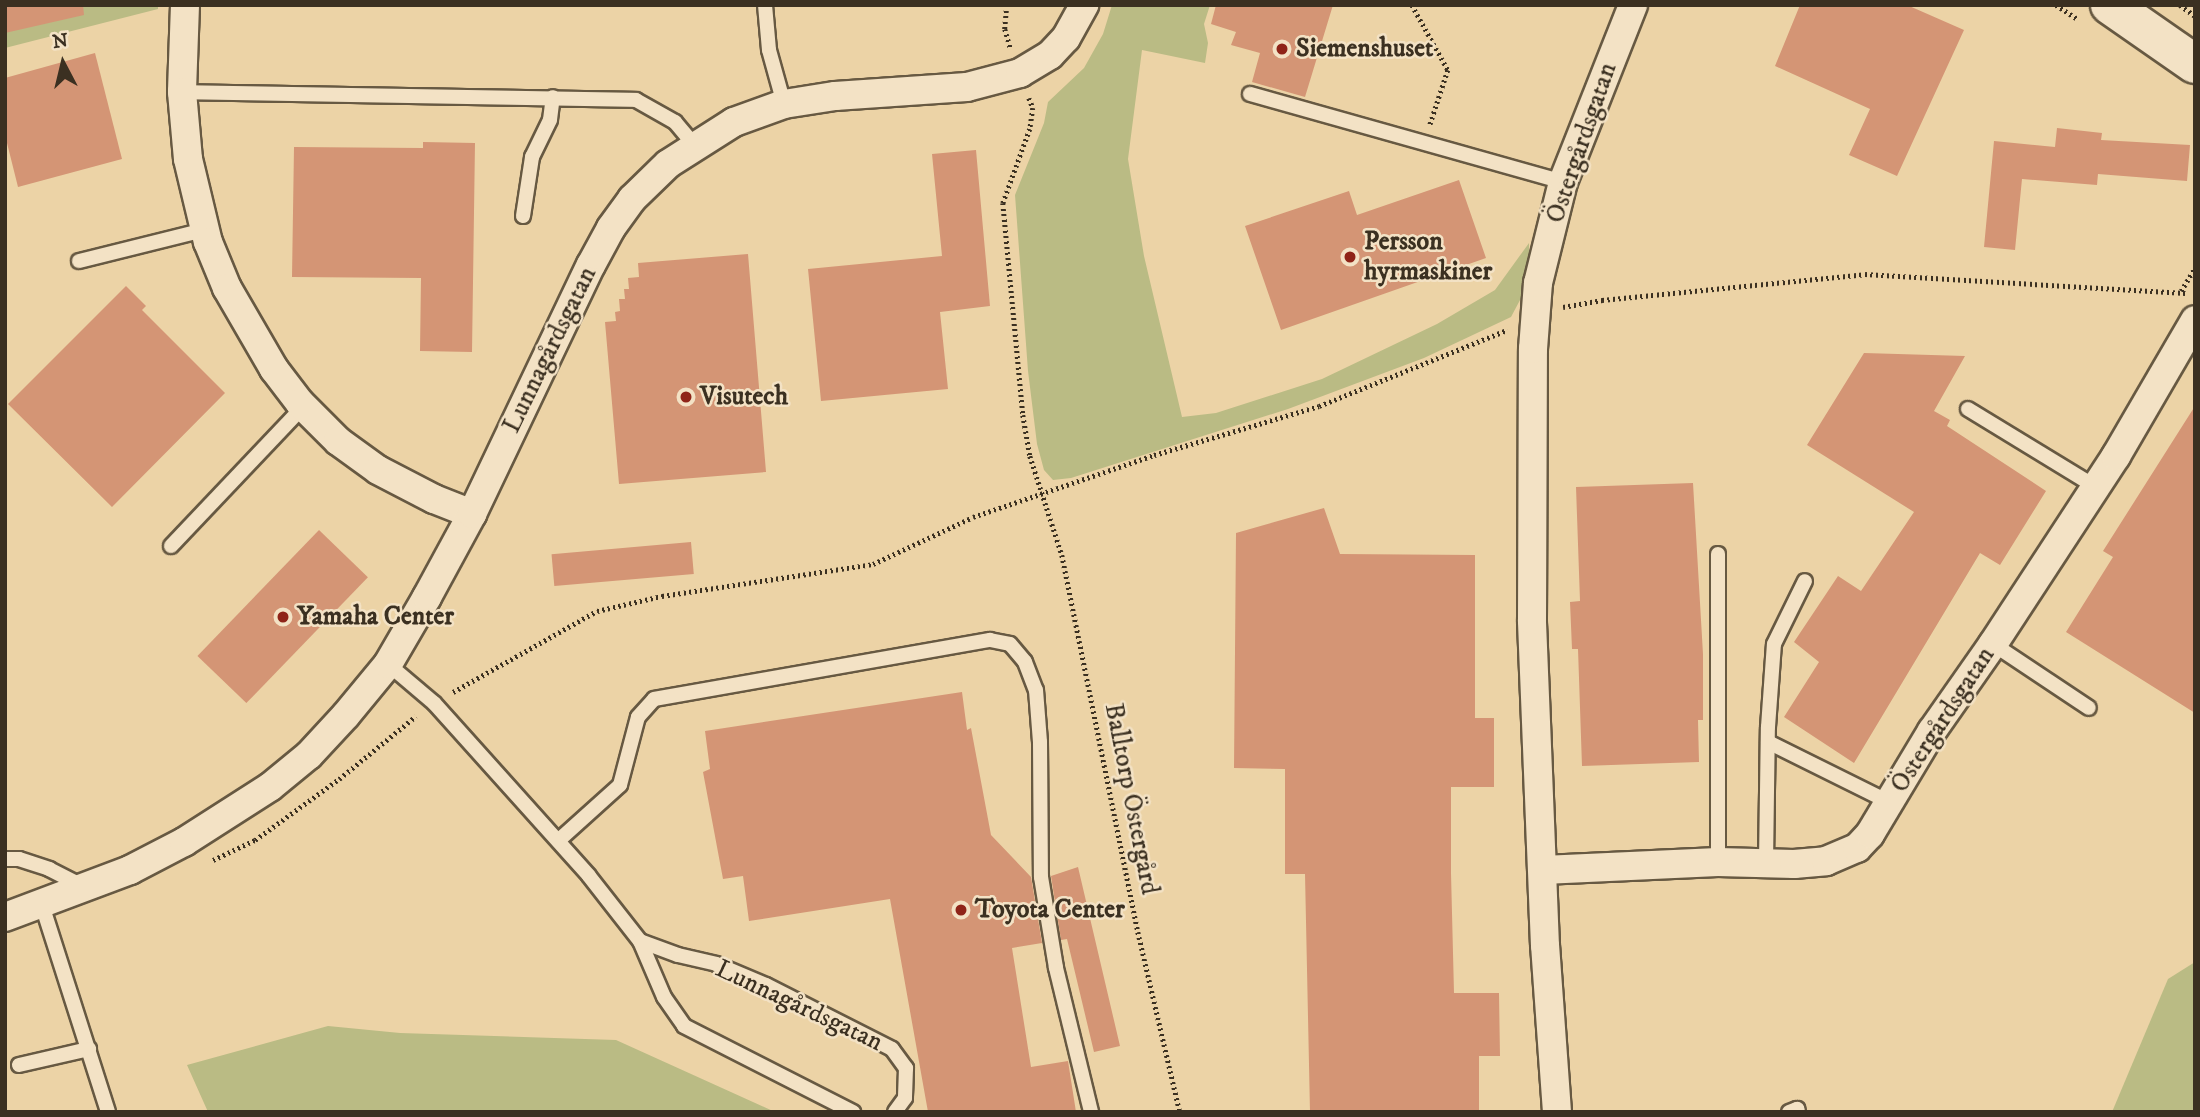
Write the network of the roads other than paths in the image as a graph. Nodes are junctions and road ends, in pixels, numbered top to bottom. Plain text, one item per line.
1 (765, 5) edge
2 (1084, 5) edge
3 (1633, 5) edge
4 (2110, 5) edge
5 (189, 7) edge
6 (2195, 64) edge
7 (182, 92) junction
8 (1250, 94) dead end
9 (553, 97) junction
10 (783, 104) junction
11 (695, 146) junction
12 (1563, 182) junction
13 (523, 216) dead end
14 (204, 230) junction
15 (79, 261) dead end
16 (2195, 320) edge
17 (304, 406) junction
18 (1968, 410) dead end
19 (2096, 487) junction
20 (472, 514) junction
21 (172, 545) dead end
22 (1718, 554) dead end
23 (1805, 581) dead end
24 (1993, 644) junction
25 (388, 664) junction
26 (2089, 708) dead end
27 (1768, 742) junction
28 (1889, 802) junction
29 (559, 840) junction
30 (5, 859) edge
31 (1718, 862) junction
32 (1766, 863) junction
33 (1543, 870) junction
34 (84, 887) junction
35 (42, 905) junction
36 (5, 917) edge
37 (640, 941) junction
38 (89, 1049) junction
39 (19, 1065) dead end
40 (108, 1112) edge
41 (853, 1112) edge
42 (895, 1112) edge
43 (1091, 1112) edge
44 (1557, 1112) edge
45 (1789, 1112) edge
46 (1798, 1112) edge

1 - 10 lane
2 - 10 street, Lunnagårdsgatan
3 - 12 street, Östergårdsgatan
4 - 6 street
5 - 7 street
7 - 9 lane
7 - 14 street
8 - 12 lane
9 - 11 lane
9 - 13 lane
10 - 11 street, Lunnagårdsgatan
11 - 20 street, Lunnagårdsgatan
12 - 33 street, Östergårdsgatan
14 - 15 lane
14 - 17 street
16 - 19 street, Östergårdsgatan
17 - 20 street
17 - 21 lane
18 - 19 lane
19 - 24 street, Östergårdsgatan
20 - 25 street, Lunnagårdsgatan
22 - 31 lane
23 - 27 lane
24 - 26 lane
24 - 28 street, Östergårdsgatan
25 - 29 lane
25 - 34 street, Lunnagårdsgatan
27 - 28 lane
27 - 32 lane
28 - 32 street, Östergårdsgatan
29 - 37 lane
29 - 43 lane
30 - 34 lane
31 - 32 street, Östergårdsgatan
31 - 33 street, Östergårdsgatan
33 - 44 street, Östergårdsgatan
34 - 35 street, Lunnagårdsgatan
35 - 36 street, Lunnagårdsgatan
35 - 38 lane
37 - 41 lane
37 - 42 lane, Lunnagårdsgatan
38 - 39 lane
38 - 40 lane
45 - 46 lane

